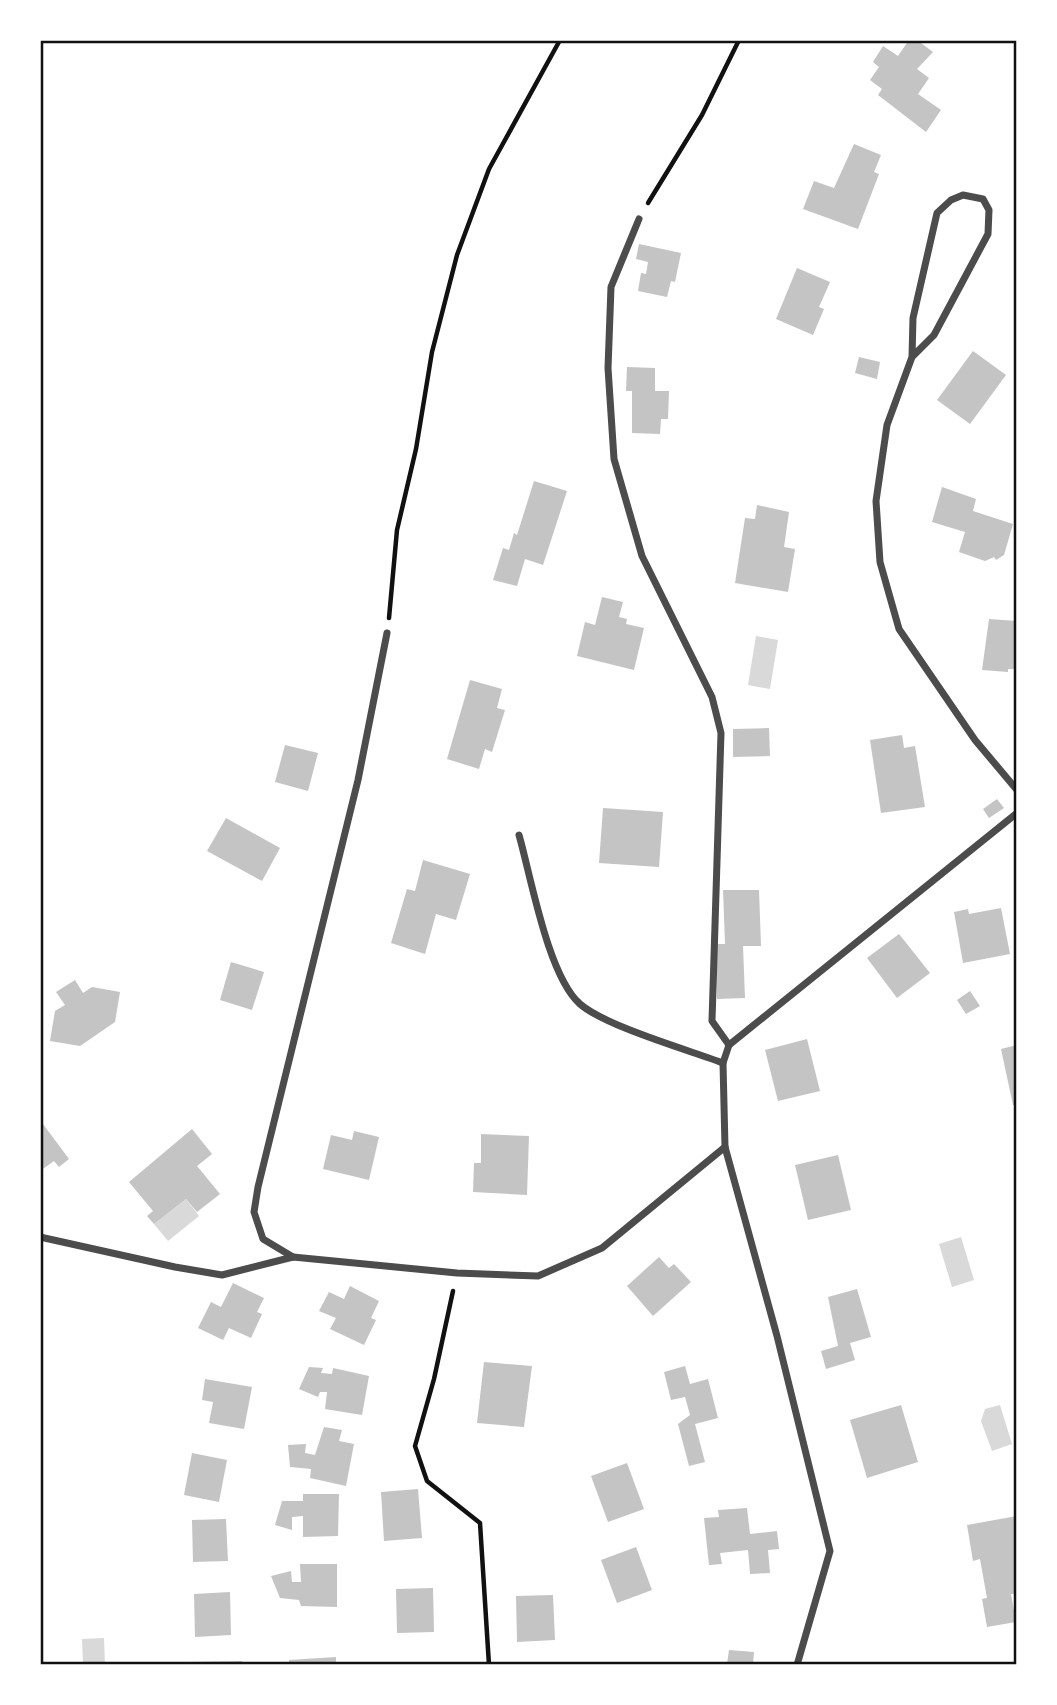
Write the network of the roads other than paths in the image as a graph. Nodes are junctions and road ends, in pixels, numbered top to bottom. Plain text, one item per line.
1 (639, 219) road end
2 (912, 357) junction
3 (387, 633) road end
4 (1017, 790) edge
5 (1017, 813) edge
6 (519, 835) dead end
7 (729, 1045) junction
8 (723, 1063) junction
9 (725, 1147) junction
10 (40, 1237) edge
11 (293, 1258) junction
12 (797, 1665) edge

1 - 7 street
2 - 2 street
2 - 4 street
3 - 11 street
5 - 7 street
6 - 8 street
7 - 8 street
8 - 9 street
9 - 11 street
9 - 12 street
10 - 11 street

